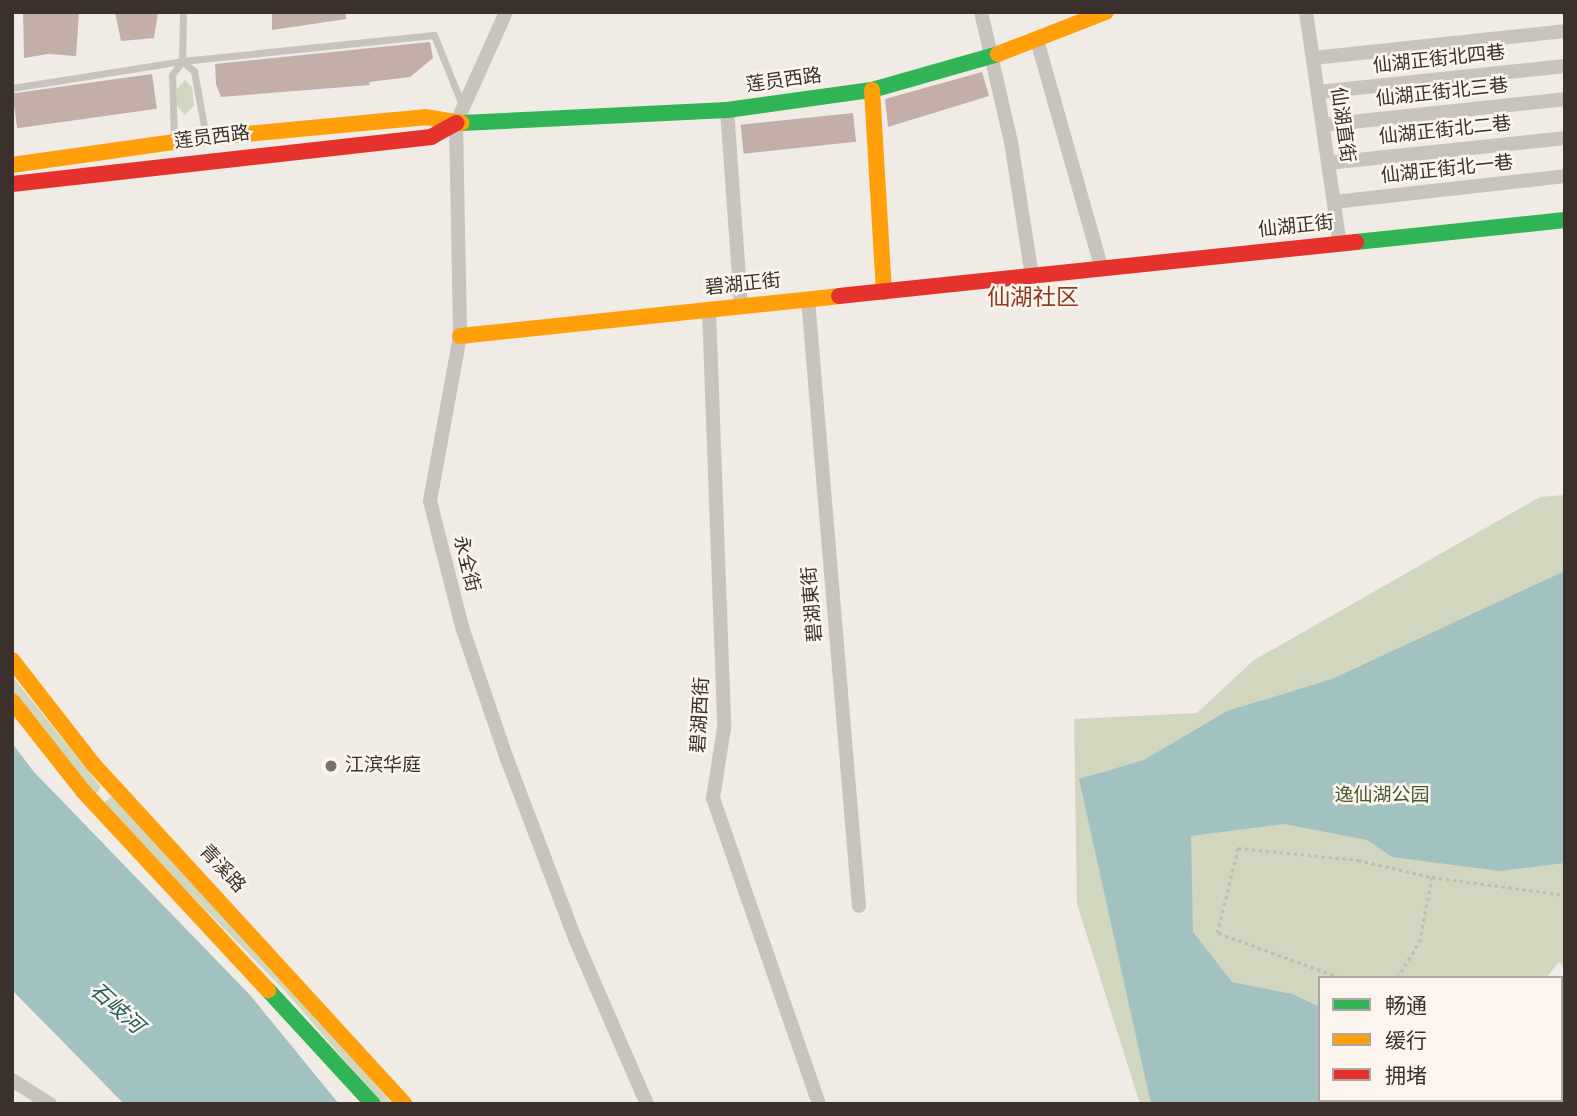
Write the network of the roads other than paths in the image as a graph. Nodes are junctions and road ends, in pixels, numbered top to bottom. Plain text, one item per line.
1 (183, 12) edge
2 (506, 12) edge
3 (981, 12) edge
4 (1106, 12) edge
5 (1306, 12) edge
6 (1565, 31) edge
7 (1037, 40) junction
8 (990, 57) junction
9 (1313, 58) junction
10 (182, 61) junction
11 (1565, 66) edge
12 (12, 88) edge
13 (872, 90) junction
14 (1318, 92) junction
15 (1565, 99) edge
16 (463, 107) junction
17 (727, 110) junction
18 (456, 123) junction
19 (1323, 125) junction
20 (206, 138) junction
21 (1565, 138) edge
22 (174, 141) junction
23 (1328, 163) junction
24 (12, 164) edge
25 (1565, 176) edge
26 (12, 184) edge
27 (1334, 202) junction
28 (1565, 220) edge
29 (1340, 244) junction
30 (1102, 269) junction
31 (1031, 276) junction
32 (884, 292) junction
33 (808, 299) junction
34 (741, 307) junction
35 (709, 310) junction
36 (460, 336) junction
37 (12, 660) edge
38 (12, 701) edge
39 (859, 906) dead end
40 (12, 1080) edge
41 (50, 1104) edge
42 (373, 1104) edge
43 (405, 1104) edge
44 (647, 1104) edge
45 (819, 1104) edge

1 - 10 lane
2 - 16 street, 永全街
3 - 8 street
4 - 7 main road, 莲员西路
5 - 9 street, 仙湖直街
6 - 9 street
7 - 8 main road, 莲员西路
7 - 30 street
8 - 13 main road, 莲员西路
8 - 31 street
9 - 14 street, 仙湖直街
10 - 12 lane
10 - 16 lane
10 - 20 lane
10 - 22 lane
11 - 14 street, 仙湖正街北四巷
13 - 17 main road, 莲员西路
13 - 32 main road
14 - 19 street, 仙湖直街
15 - 19 street, 仙湖正街北三巷
16 - 18 street, 永全街
17 - 18 main road, 莲员西路
17 - 34 street
18 - 20 main road, 莲员西路
18 - 26 main road, 莲员西路
18 - 36 street, 永全街
19 - 23 street, 仙湖直街
20 - 22 main road, 莲员西路
21 - 23 street, 仙湖正街北二巷
22 - 24 main road, 莲员西路
23 - 27 street, 仙湖直街
25 - 27 street, 仙湖正街北一巷
27 - 29 street, 仙湖直街
28 - 29 main road, 仙湖正街
29 - 30 main road, 仙湖正街
30 - 31 main road, 仙湖正街
31 - 32 main road, 碧湖正街
32 - 33 main road, 碧湖正街
33 - 34 main road, 碧湖正街
33 - 39 street, 碧湖東街
34 - 35 main road, 碧湖正街
35 - 36 main road, 碧湖正街
35 - 45 street, 碧湖西街
36 - 44 street, 永全街
37 - 43 main road, 青溪路
38 - 42 main road
40 - 41 street

